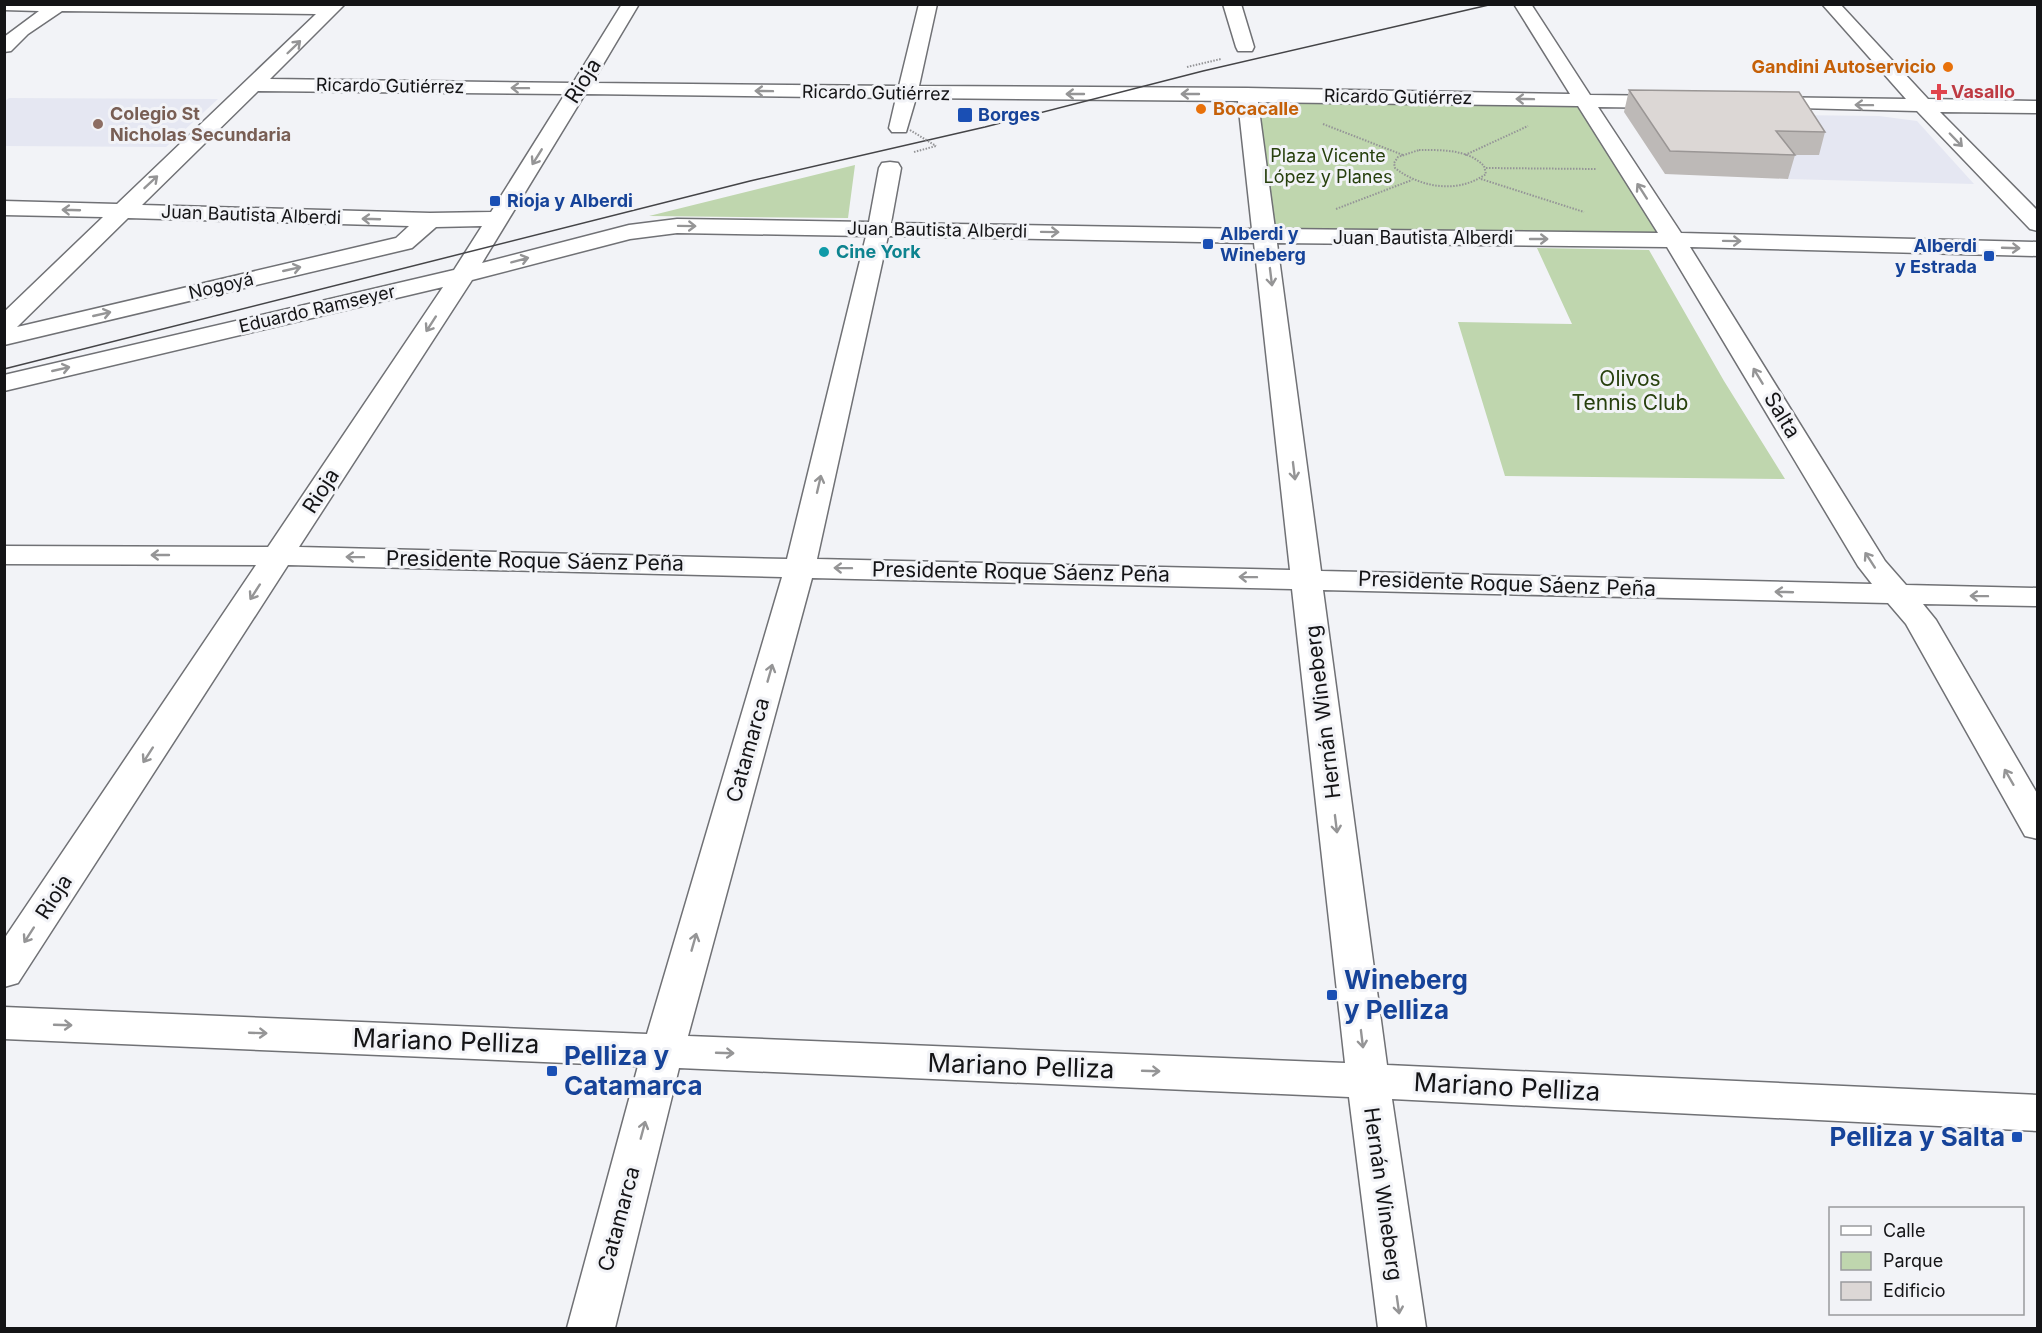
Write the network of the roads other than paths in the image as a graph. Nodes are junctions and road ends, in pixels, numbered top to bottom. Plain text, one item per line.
1 (630, 4) edge
2 (928, 4) edge
3 (1233, 4) edge
4 (1522, 4) edge
5 (1830, 4) edge
6 (4, 5) edge
7 (22, 5) edge
8 (58, 6) edge
9 (335, 7) edge
10 (4, 47) edge
11 (1245, 47) dead end
12 (255, 85) junction
13 (578, 89) junction
14 (907, 93) junction
15 (1247, 94) junction
16 (1584, 100) junction
17 (1686, 102) edge
18 (1745, 103) edge
19 (1923, 106) junction
20 (2037, 107) edge
21 (904, 129) road end
22 (890, 168) dead end
23 (4, 208) edge
24 (120, 212) junction
25 (498, 219) junction
26 (430, 220) junction
27 (2037, 224) edge
28 (879, 228) junction
29 (629, 232) joint
30 (1266, 236) junction
31 (1674, 240) junction
32 (2037, 249) edge
33 (463, 275) junction
34 (4, 326) edge
35 (4, 338) edge
36 (4, 383) edge
37 (4, 555) edge
38 (279, 555) junction
39 (800, 567) junction
40 (1307, 578) junction
41 (1899, 595) junction
42 (2037, 597) edge
43 (2037, 827) edge
44 (4, 972) edge
45 (4, 1023) edge
46 (663, 1050) junction
47 (1368, 1081) junction
48 (2037, 1113) edge
49 (591, 1329) edge
50 (1402, 1329) edge

1 - 13 street, Rioja
2 - 14 street
3 - 11 street
4 - 16 street, Salta
5 - 19 street
6 - 7 street
7 - 8 street
8 - 9 street
8 - 10 street
12 -> 9 street
13 -> 12 street, Ricardo Gutiérrez
24 -> 12 street
14 -> 13 street, Ricardo Gutiérrez
13 -> 25 street, Rioja
15 -> 14 street, Ricardo Gutiérrez
14 - 21 street
16 -> 15 street, Ricardo Gutiérrez
15 - 30 street, Hernán Wineberg
16 - 17 street, Ricardo Gutiérrez
31 -> 16 street, Salta
19 -> 18 street
19 - 20 street
19 -> 27 street
22 - 28 street, Catamarca
24 -> 23 street, Juan Bautista Alberdi
26 -> 24 street, Juan Bautista Alberdi
24 - 34 street
25 - 26 street, Juan Bautista Alberdi
25 - 33 street, Rioja
35 -> 26 street, Nogoyá
29 -> 28 street, Juan Bautista Alberdi
28 -> 30 street, Juan Bautista Alberdi
39 -> 28 street, Catamarca
33 -> 29 street, Eduardo Ramseyer
30 -> 31 street, Juan Bautista Alberdi
30 -> 40 street, Hernán Wineberg
31 -> 32 street, Juan Bautista Alberdi
41 -> 31 street, Salta
36 -> 33 street, Eduardo Ramseyer
33 -> 38 street, Rioja
38 -> 37 street, Presidente Roque Sáenz Peña
39 -> 38 street, Presidente Roque Sáenz Peña
38 -> 44 street, Rioja
40 -> 39 street, Presidente Roque Sáenz Peña
46 -> 39 street, Catamarca
41 -> 40 street, Presidente Roque Sáenz Peña
40 -> 47 street, Hernán Wineberg
42 -> 41 street, Presidente Roque Sáenz Peña
43 -> 41 street, Salta
45 -> 46 street, Mariano Pelliza
46 -> 47 street, Mariano Pelliza
49 -> 46 street, Catamarca
47 - 48 street, Mariano Pelliza
47 -> 50 street, Hernán Wineberg

